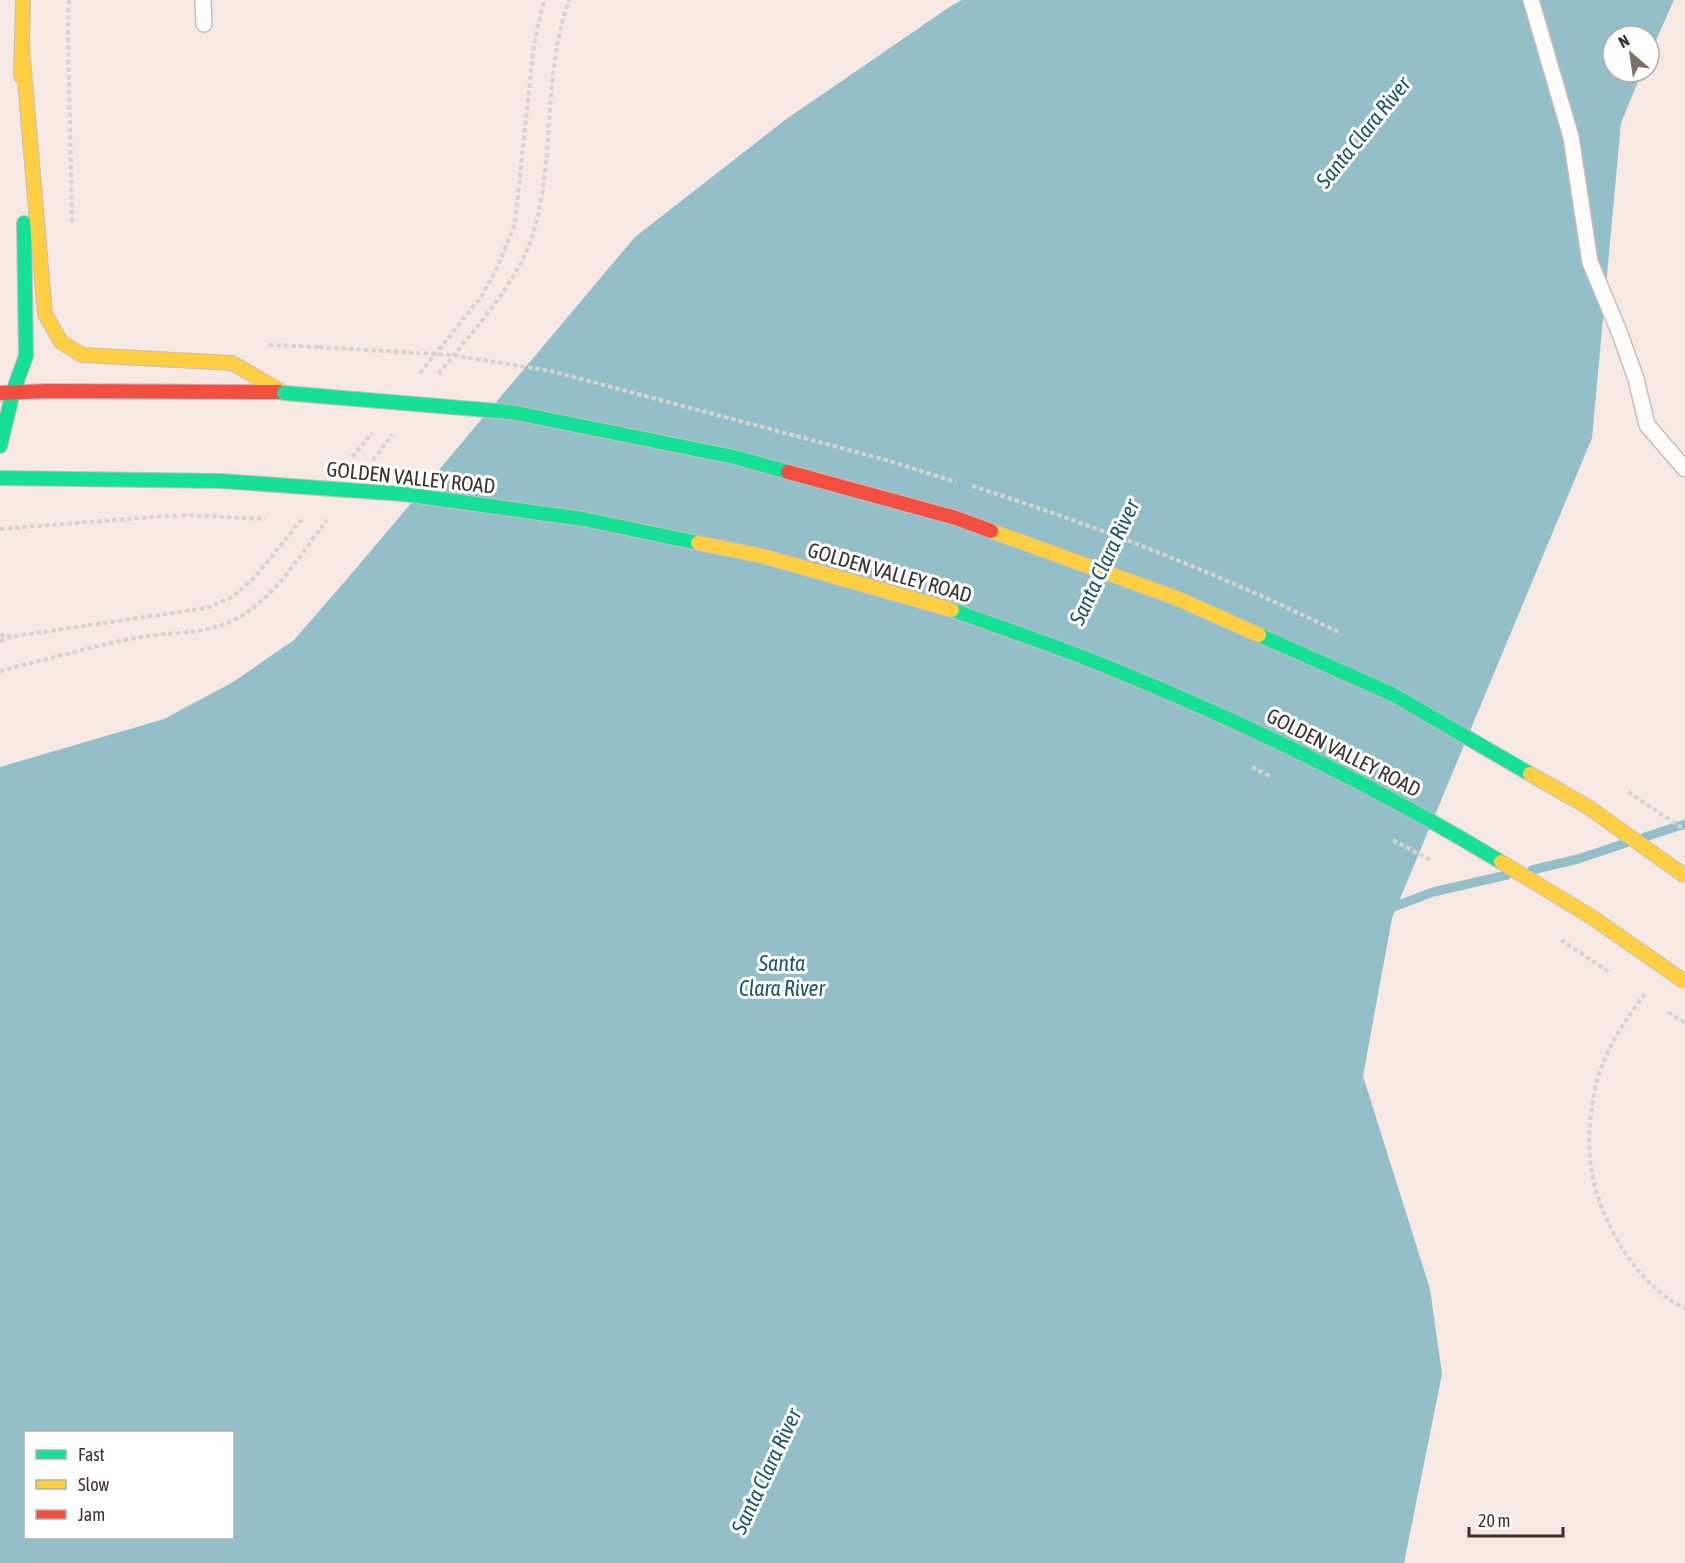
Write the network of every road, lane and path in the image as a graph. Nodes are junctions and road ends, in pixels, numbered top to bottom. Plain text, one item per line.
1 (23, 0) edge
2 (69, 0) edge
3 (203, 0) edge
4 (1531, 0) edge
5 (204, 24) dead end
6 (22, 46) junction
7 (72, 222) dead end
8 (7, 393) edge
9 (284, 393) junction
10 (0, 446) edge
11 (1685, 469) edge
12 (0, 478) edge
13 (271, 520) dead end
14 (294, 521) dead end
15 (305, 522) dead end
16 (316, 522) dead end
17 (327, 523) dead end
18 (0, 529) edge
19 (0, 635) edge
20 (15, 636) dead end
21 (1250, 766) dead end
22 (1279, 780) dead end
23 (1393, 839) dead end
24 (1434, 862) dead end
25 (1685, 876) edge
26 (1560, 939) dead end
27 (1618, 978) dead end
28 (1685, 982) edge
29 (1649, 988) dead end
30 (1637, 991) dead end
31 (1647, 998) dead end
32 (1666, 1011) dead end
33 (1685, 1023) edge
34 (1685, 1308) edge

1 - 6 main road
2 - 7 path
3 - 5 lane
4 - 11 lane
6 - 8 main road
6 - 9 main road
8 - 9 main road
8 - 10 main road
9 - 25 main road, bridge
12 - 28 main road, GOLDEN VALLEY ROAD, bridge
13 - 18 path, bridge
14 - 15 path
16 - 17 path
19 - 20 path
21 - 22 path, bridge
23 - 24 path, bridge
26 - 27 path, bridge
29 - 34 path
30 - 31 path
32 - 33 path, bridge

